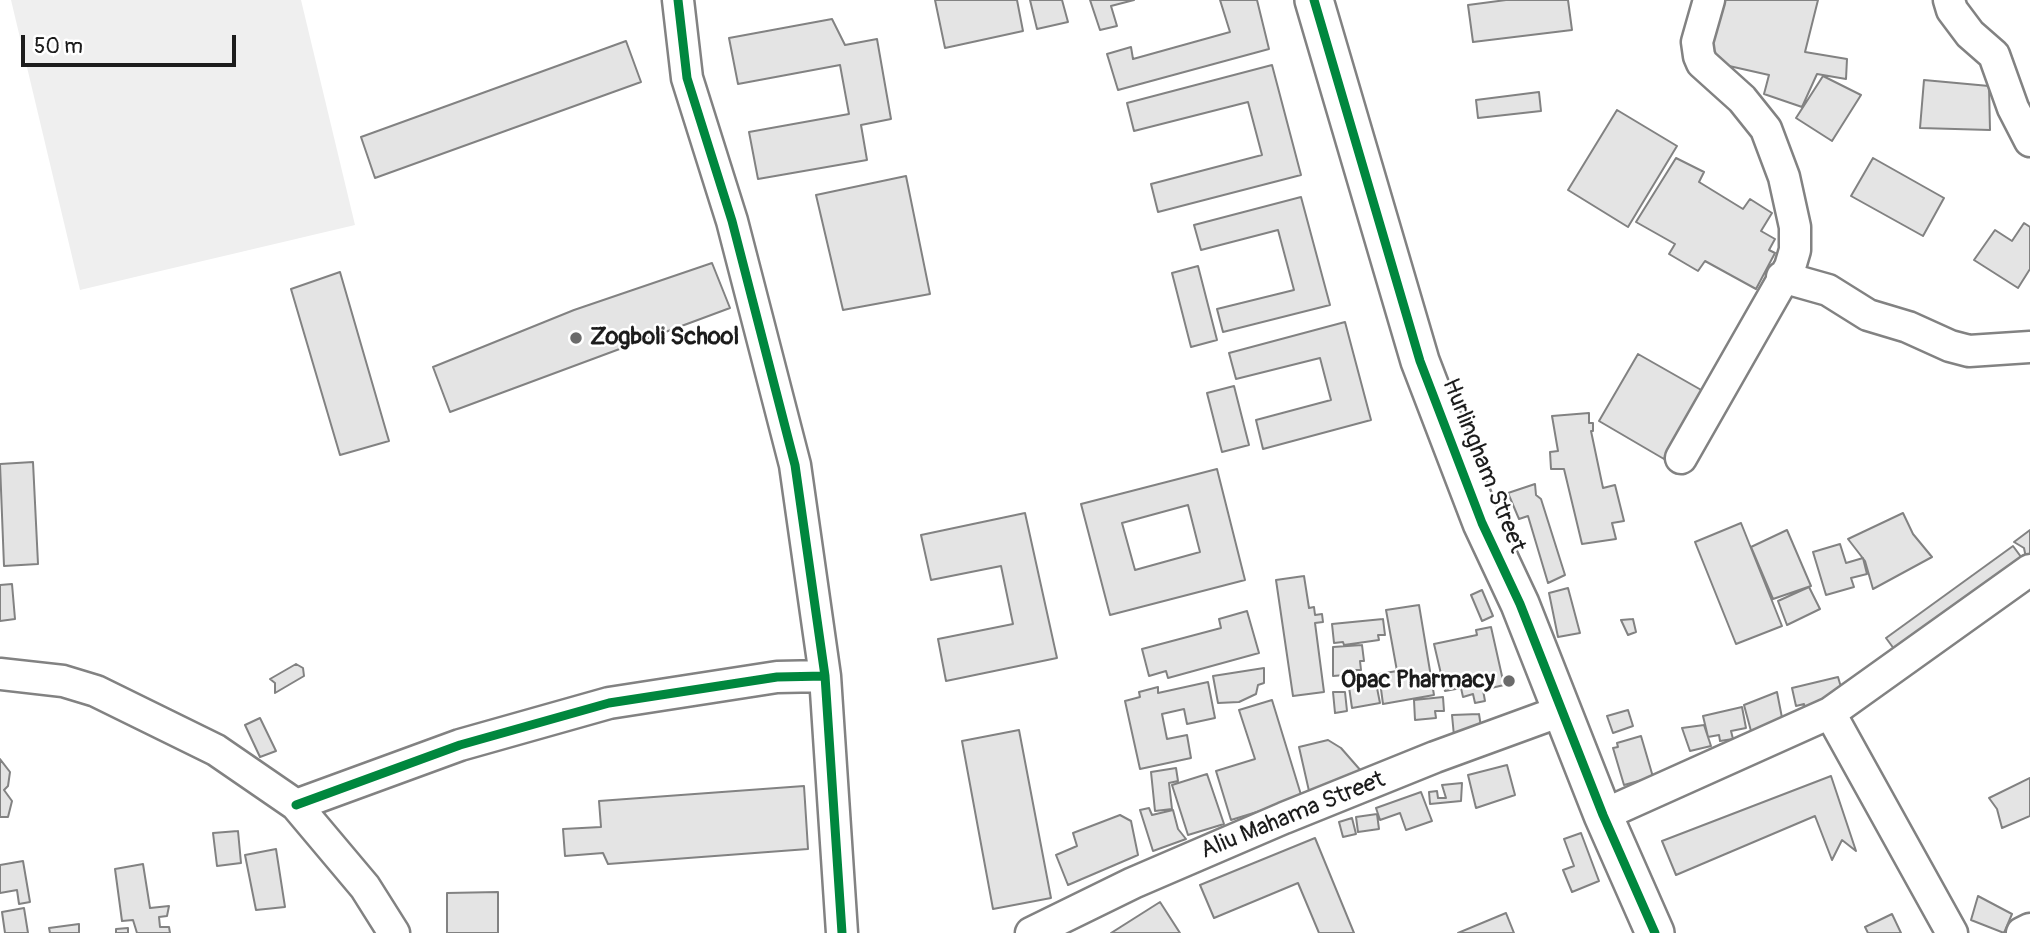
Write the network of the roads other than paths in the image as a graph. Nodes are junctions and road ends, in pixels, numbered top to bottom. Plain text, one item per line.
1 (678, 0) edge
2 (1314, 0) edge
3 (1709, 0) edge
4 (1949, 0) edge
5 (2030, 141) edge
6 (1782, 277) junction
7 (2030, 347) edge
8 (1681, 458) dead end
9 (2030, 570) edge
10 (0, 674) edge
11 (825, 676) junction
12 (1561, 711) junction
13 (1830, 713) junction
14 (296, 806) junction
15 (1603, 815) junction
16 (2030, 929) edge
17 (394, 933) edge
18 (842, 933) edge
19 (1031, 933) edge
20 (1655, 933) edge
21 (1951, 933) edge
22 (2022, 933) edge

1 - 11 street
2 - 12 street, Hurlingham Street
3 - 6 street
4 - 5 street
6 - 7 street
6 - 8 street
9 - 13 street
10 - 14 street
11 - 14 street
11 - 18 street
12 - 15 street, Hurlingham Street
12 - 19 street, Aliu Mahama Street
13 - 15 street
13 - 21 street
14 - 17 street
15 - 20 street, Hurlingham Street
16 - 22 street

